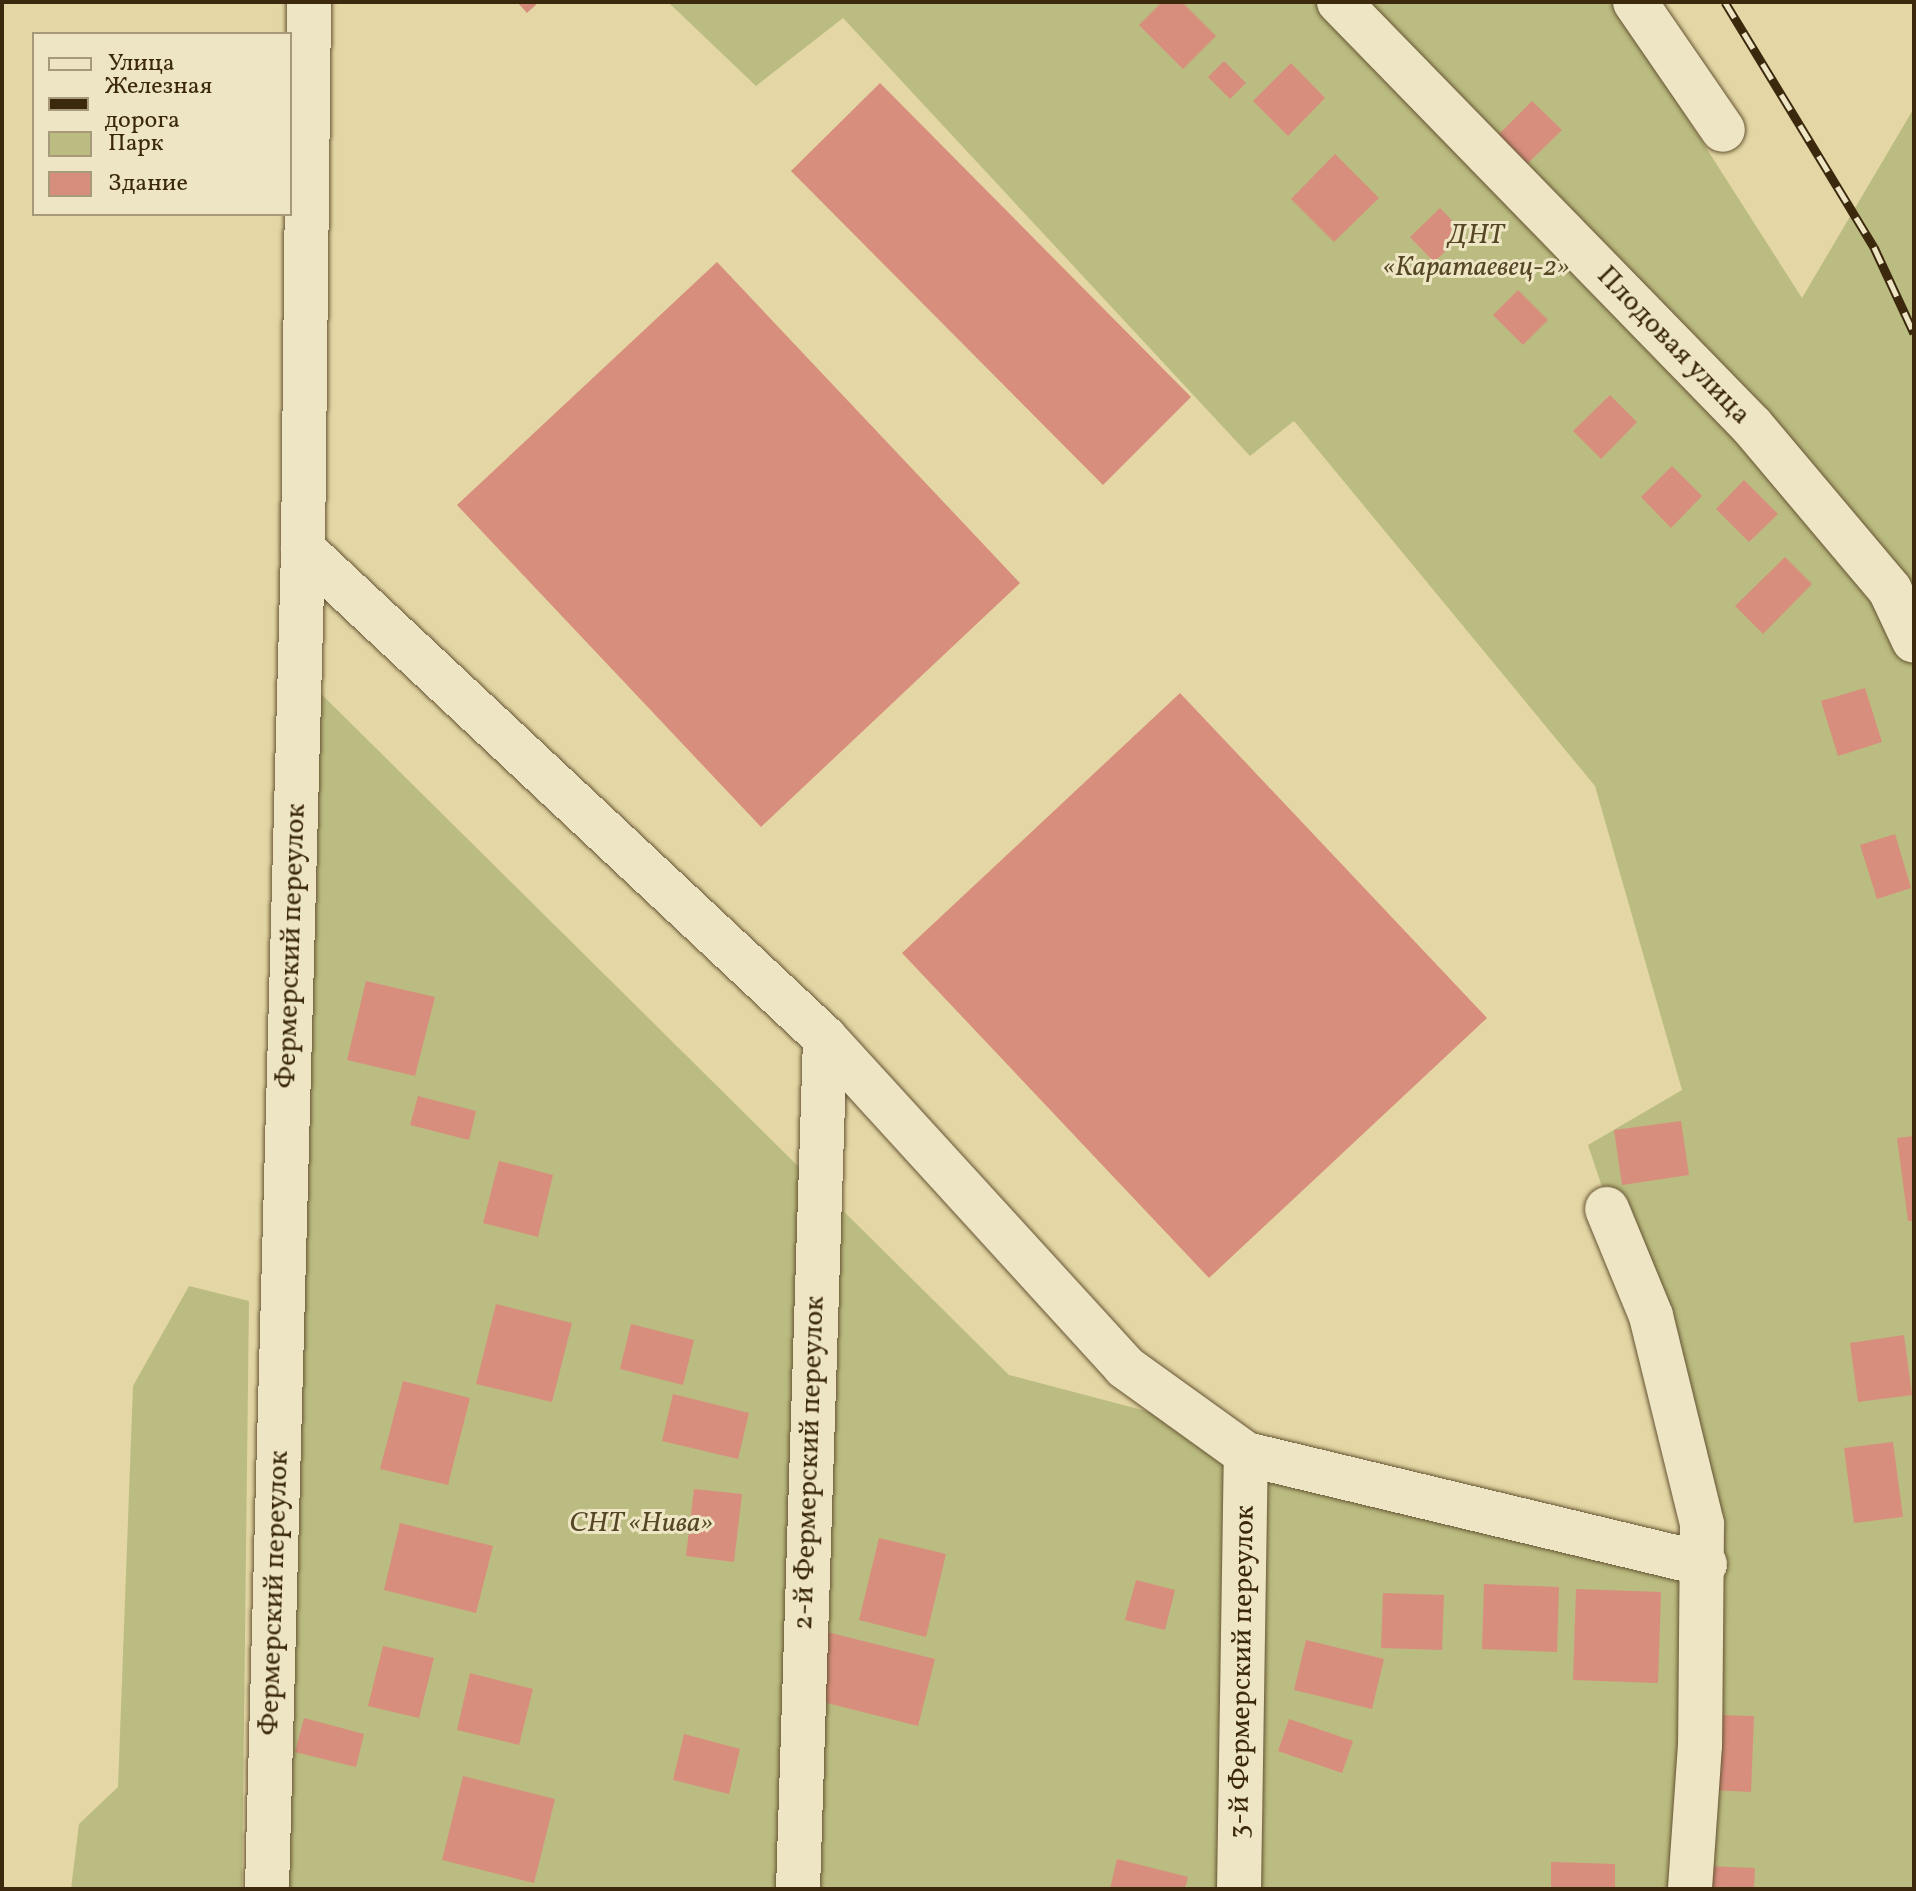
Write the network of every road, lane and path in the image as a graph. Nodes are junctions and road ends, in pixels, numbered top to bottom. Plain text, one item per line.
1 (309, 2) edge
2 (1339, 2) edge
3 (1635, 2) edge
4 (1723, 130) dead end
5 (303, 549) junction
6 (1914, 641) edge
7 (825, 1038) junction
8 (1607, 1209) dead end
9 (1246, 1454) junction
10 (1705, 1564) junction
11 (267, 1889) edge
12 (798, 1889) edge
13 (1239, 1889) edge
14 (1690, 1889) edge

1 - 5 street, Фермерский переулок
2 - 6 street, Плодовая улица
3 - 4 street
5 - 7 street
5 - 11 street, Фермерский переулок
7 - 9 street
7 - 12 street, 2-й Фермерский переулок
8 - 10 street
9 - 10 street
9 - 13 street, 3-й Фермерский переулок
10 - 14 street

